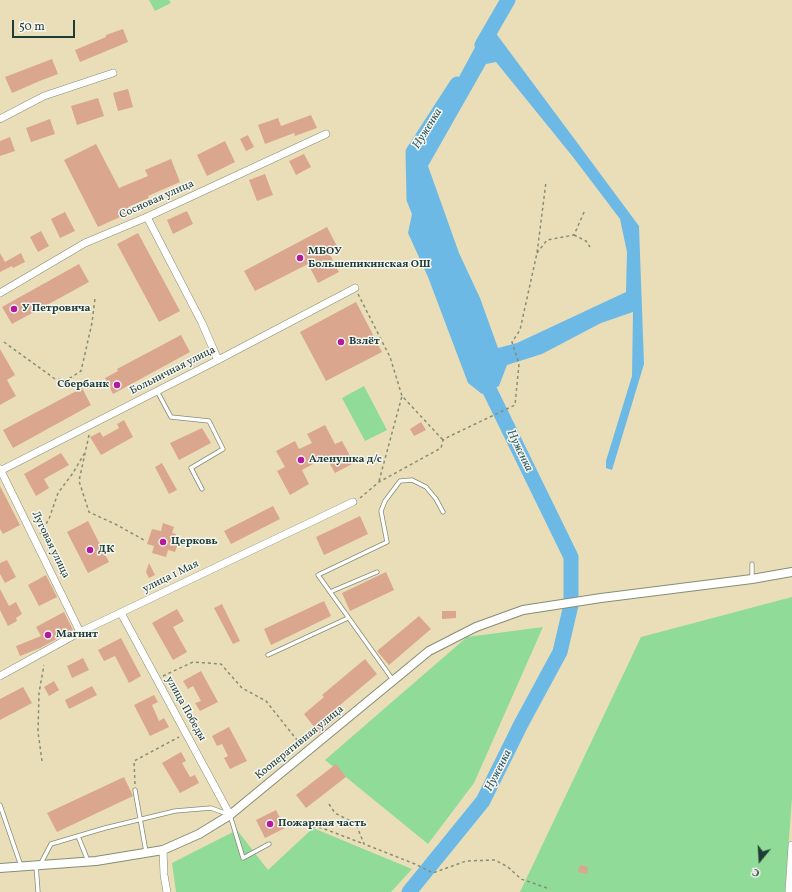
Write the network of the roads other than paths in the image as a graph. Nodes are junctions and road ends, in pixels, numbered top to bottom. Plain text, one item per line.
1 (114, 73) dead end
2 (0, 119) edge
3 (326, 134) dead end
4 (147, 217) junction
5 (355, 288) road end
6 (0, 293) edge
7 (218, 360) junction
8 (157, 391) junction
9 (0, 470) edge
10 (202, 489) dead end
11 (353, 502) road end
12 (444, 512) dead end
13 (752, 564) dead end
14 (377, 572) dead end
15 (792, 572) edge
16 (752, 578) junction
17 (330, 592) junction
18 (121, 613) junction
19 (348, 618) junction
20 (80, 632) junction
21 (268, 655) dead end
22 (0, 676) edge
23 (393, 680) junction
24 (135, 790) road end
25 (0, 805) edge
26 (230, 815) junction
27 (140, 820) junction
28 (78, 836) junction
29 (269, 844) dead end
30 (792, 845) edge
31 (163, 850) junction
32 (146, 853) junction
33 (89, 862) junction
34 (38, 865) junction
35 (21, 866) junction
36 (0, 868) edge
37 (38, 892) edge
38 (167, 892) edge
39 (789, 892) edge

1 - 2 street
3 - 4 street, Сосновая улица
4 - 6 street, Сосновая улица
4 - 7 street
5 - 7 street, Больничная улица
7 - 8 street, Больничная улица
8 - 9 street, Больничная улица
8 - 10 lane
9 - 20 street, Луговая улица
11 - 18 street, улица 1 Мая
12 - 17 lane
13 - 16 lane
14 - 17 lane
15 - 16 street, Кооперативная улица
16 - 23 street, Кооперативная улица
17 - 19 lane
18 - 20 street, улица 1 Мая
18 - 26 street, улица Победы
19 - 21 lane
19 - 23 lane
20 - 22 street, улица 1 Мая
23 - 26 street, Кооперативная улица
24 - 27 lane
25 - 35 lane
26 - 27 lane
26 - 29 lane
26 - 31 street, Кооперативная улица
27 - 28 lane
27 - 32 lane
28 - 33 lane
28 - 34 lane
30 - 39 street
31 - 32 street, Кооперативная улица
31 - 38 street
32 - 33 street, Кооперативная улица
33 - 34 street, Кооперативная улица
34 - 35 street, Кооперативная улица
34 - 37 lane
35 - 36 street, Кооперативная улица

